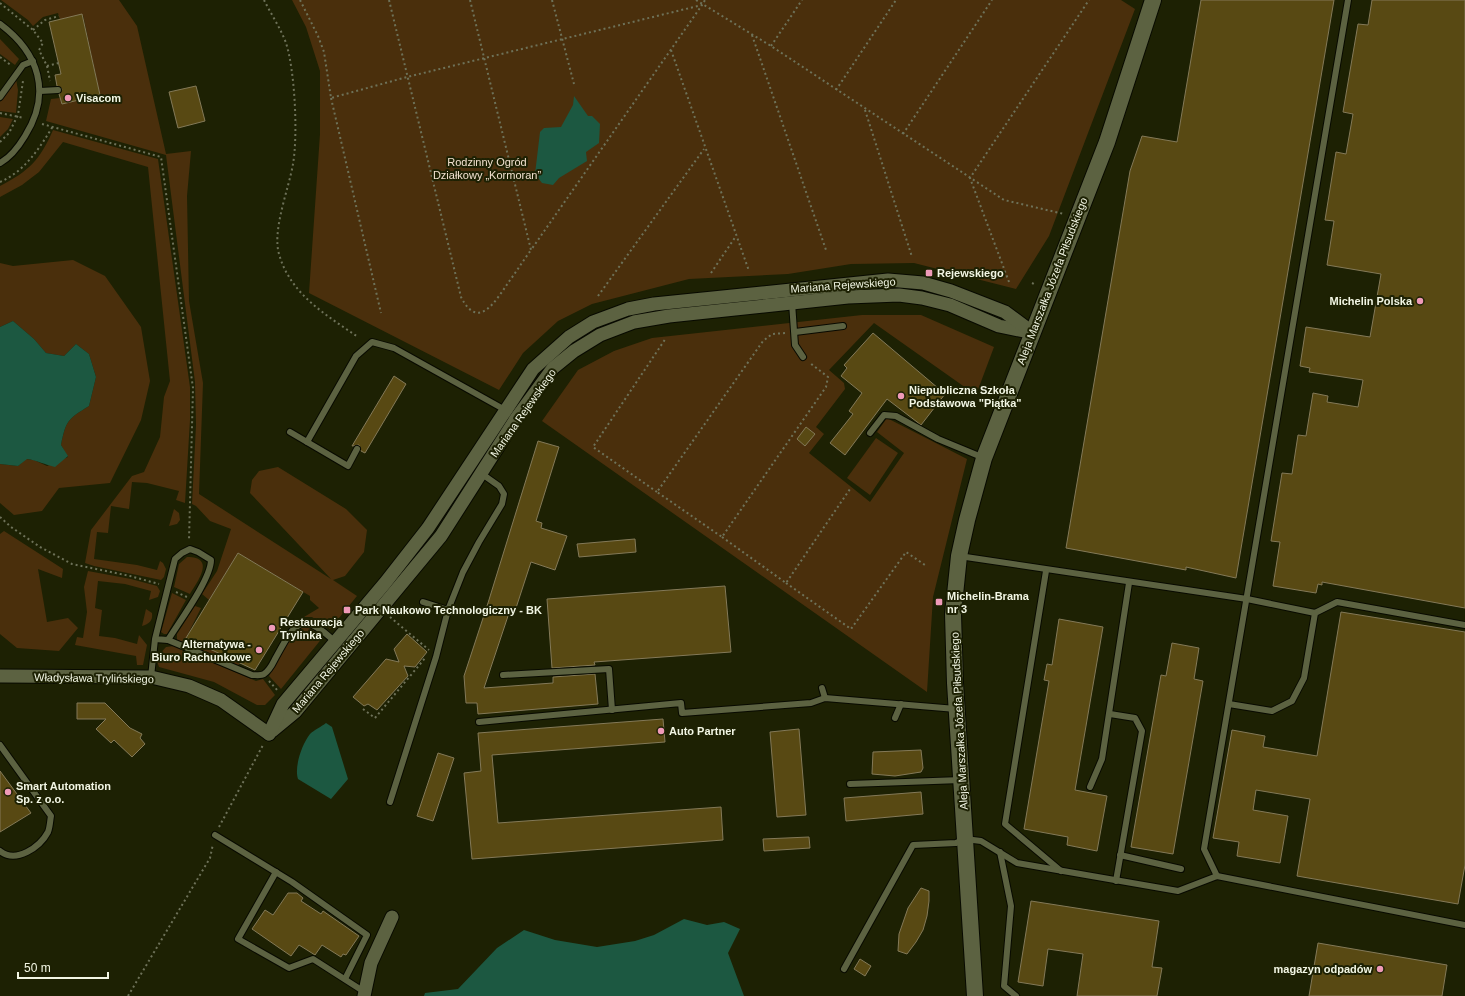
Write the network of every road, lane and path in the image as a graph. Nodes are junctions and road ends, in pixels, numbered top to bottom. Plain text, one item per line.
1 (264, 0) edge
2 (300, 0) edge
3 (389, 0) edge
4 (470, 0) edge
5 (552, 0) edge
6 (696, 0) edge
7 (705, 0) edge
8 (802, 0) edge
9 (896, 0) edge
10 (992, 0) edge
11 (1089, 0) edge
12 (1153, 0) edge
13 (1348, 0) edge
14 (0, 3) edge
15 (702, 5) junction
16 (59, 16) dead end
17 (0, 24) edge
18 (33, 30) junction
19 (752, 34) junction
20 (561, 39) junction
21 (771, 46) junction
22 (671, 50) junction
23 (0, 57) edge
24 (484, 58) junction
25 (33, 61) junction
26 (59, 63) dead end
27 (47, 66) junction
28 (19, 70) junction
29 (24, 75) dead end
30 (407, 77) junction
31 (51, 83) dead end
32 (574, 84) dead end
33 (58, 90) dead end
34 (836, 90) junction
35 (40, 91) junction
36 (0, 97) edge
37 (331, 98) junction
38 (865, 109) junction
39 (0, 113) edge
40 (18, 116) junction
41 (34, 121) junction
42 (52, 126) junction
43 (903, 134) junction
44 (0, 142) edge
45 (704, 149) junction
46 (0, 162) edge
47 (970, 178) junction
48 (0, 182) edge
49 (1077, 218) junction
50 (736, 236) junction
51 (531, 250) junction
52 (826, 250) dead end
53 (912, 257) dead end
54 (748, 271) dead end
55 (711, 273) dead end
56 (1009, 282) dead end
57 (598, 296) dead end
58 (792, 303) junction
59 (381, 313) dead end
60 (843, 326) dead end
61 (795, 332) junction
62 (1032, 332) junction
63 (358, 337) dead end
64 (666, 338) dead end
65 (803, 357) joint
66 (505, 410) junction
67 (517, 417) junction
68 (290, 432) dead end
69 (870, 432) dead end
70 (307, 442) junction
71 (357, 449) dead end
72 (984, 458) junction
73 (482, 474) junction
74 (850, 489) dead end
75 (657, 492) junction
76 (0, 517) edge
77 (722, 537) junction
78 (190, 550) junction
79 (959, 556) junction
80 (925, 565) dead end
81 (1046, 570) junction
82 (786, 583) junction
83 (1129, 583) junction
84 (168, 589) junction
85 (193, 599) junction
86 (1247, 599) junction
87 (423, 602) dead end
88 (448, 610) junction
89 (1315, 613) junction
90 (387, 615) dead end
91 (1465, 625) edge
92 (155, 639) junction
93 (168, 640) junction
94 (334, 642) junction
95 (345, 652) junction
96 (263, 675) junction
97 (503, 675) dead end
98 (0, 676) edge
99 (151, 677) junction
100 (822, 688) dead end
101 (280, 694) dead end
102 (826, 698) junction
103 (901, 704) junction
104 (1229, 704) junction
105 (363, 709) dead end
106 (957, 709) junction
107 (612, 710) junction
108 (1110, 714) junction
109 (895, 718) dead end
110 (478, 722) dead end
111 (269, 734) junction
112 (0, 745) edge
113 (962, 780) junction
114 (850, 784) dead end
115 (1090, 787) dead end
116 (390, 802) dead end
117 (215, 835) junction
118 (965, 839) junction
119 (0, 851) edge
120 (1000, 852) junction
121 (1120, 855) junction
122 (1181, 869) dead end
123 (1062, 871) junction
124 (276, 872) junction
125 (1217, 876) junction
126 (1116, 880) junction
127 (392, 917) dead end
128 (1465, 925) edge
129 (844, 969) dead end
130 (345, 979) junction
131 (363, 994) edge
132 (128, 996) edge
133 (975, 996) edge
134 (1016, 996) edge

1 - 63 path
2 - 37 path
3 - 30 path
4 - 24 path
5 - 20 path
6 - 15 path
7 - 15 path
8 - 21 path
9 - 34 path
10 - 43 path
11 - 47 path
12 - 49 street, Aleja Marszałka Józefa Piłsudskiego
13 - 86 lane
14 - 18 path
15 - 19 path
15 - 20 path
15 - 22 path
16 - 18 path
17 - 25 lane
18 - 27 path
19 - 21 path
19 - 52 path
20 - 24 path
20 - 32 path
21 - 34 path
22 - 45 path
22 - 51 path
23 - 28 path
24 - 30 path
24 - 51 path
25 - 28 lane
25 - 35 lane
26 - 27 path
27 - 31 path
28 - 36 lane
29 - 40 path
30 - 37 path
30 - 51 path
33 - 35 lane
34 - 38 path
35 - 41 lane
37 - 59 path
38 - 43 path
38 - 53 path
39 - 40 path
40 - 41 path
40 - 44 path
41 - 42 path
41 - 46 lane
42 - 48 path
42 - 78 path
43 - 47 path
45 - 50 path
45 - 57 path
47 - 49 path
47 - 56 path
49 - 62 street, Aleja Marszałka Józefa Piłsudskiego
50 - 54 path
50 - 55 path
58 - 61 lane
58 - 62 street, Mariana Rejewskiego
58 - 67 street, Mariana Rejewskiego
60 - 61 lane
61 - 65 lane
61 - 75 path
62 - 66 street, Mariana Rejewskiego
62 - 72 street, Aleja Marszałka Józefa Piłsudskiego
64 - 75 path
65 - 77 path
66 - 67 lane
66 - 70 lane
66 - 94 street, Mariana Rejewskiego
67 - 73 street, Mariana Rejewskiego
68 - 70 lane
69 - 72 lane
70 - 71 lane
72 - 79 street, Aleja Marszałka Józefa Piłsudskiego
73 - 88 lane
73 - 95 street, Mariana Rejewskiego
74 - 82 path
75 - 77 path
76 - 84 path
77 - 82 path
78 - 84 lane
78 - 85 lane
79 - 81 lane
79 - 106 street, Aleja Marszałka Józefa Piłsudskiego
80 - 82 path
81 - 83 lane
81 - 123 lane
83 - 86 lane
83 - 108 lane
84 - 85 path
84 - 92 lane
85 - 93 lane
86 - 89 lane
86 - 104 lane
87 - 88 lane
88 - 116 lane
89 - 91 lane
89 - 104 lane
90 - 105 path
92 - 93 lane
92 - 99 lane
93 - 96 lane
94 - 95 lane
94 - 96 lane
94 - 111 street, Mariana Rejewskiego
95 - 111 street, Mariana Rejewskiego
96 - 101 path
97 - 107 lane
98 - 99 street, Władysława Trylińskiego
99 - 111 street, Władysława Trylińskiego
100 - 102 lane
102 - 103 lane
102 - 107 lane
103 - 106 lane
103 - 109 lane
104 - 125 lane
106 - 113 street, Aleja Marszałka Józefa Piłsudskiego
107 - 110 lane
108 - 115 lane
108 - 121 lane
111 - 117 path
112 - 119 lane
113 - 114 lane
113 - 118 street, Aleja Marszałka Józefa Piłsudskiego
117 - 124 lane
117 - 132 path
118 - 120 lane
118 - 129 lane
118 - 133 street, Aleja Marszałka Józefa Piłsudskiego
120 - 123 lane
120 - 134 lane
121 - 122 lane
121 - 126 lane
123 - 126 lane
124 - 130 lane
124 - 130 lane
125 - 126 lane
125 - 128 lane
127 - 131 street
130 - 131 lane

